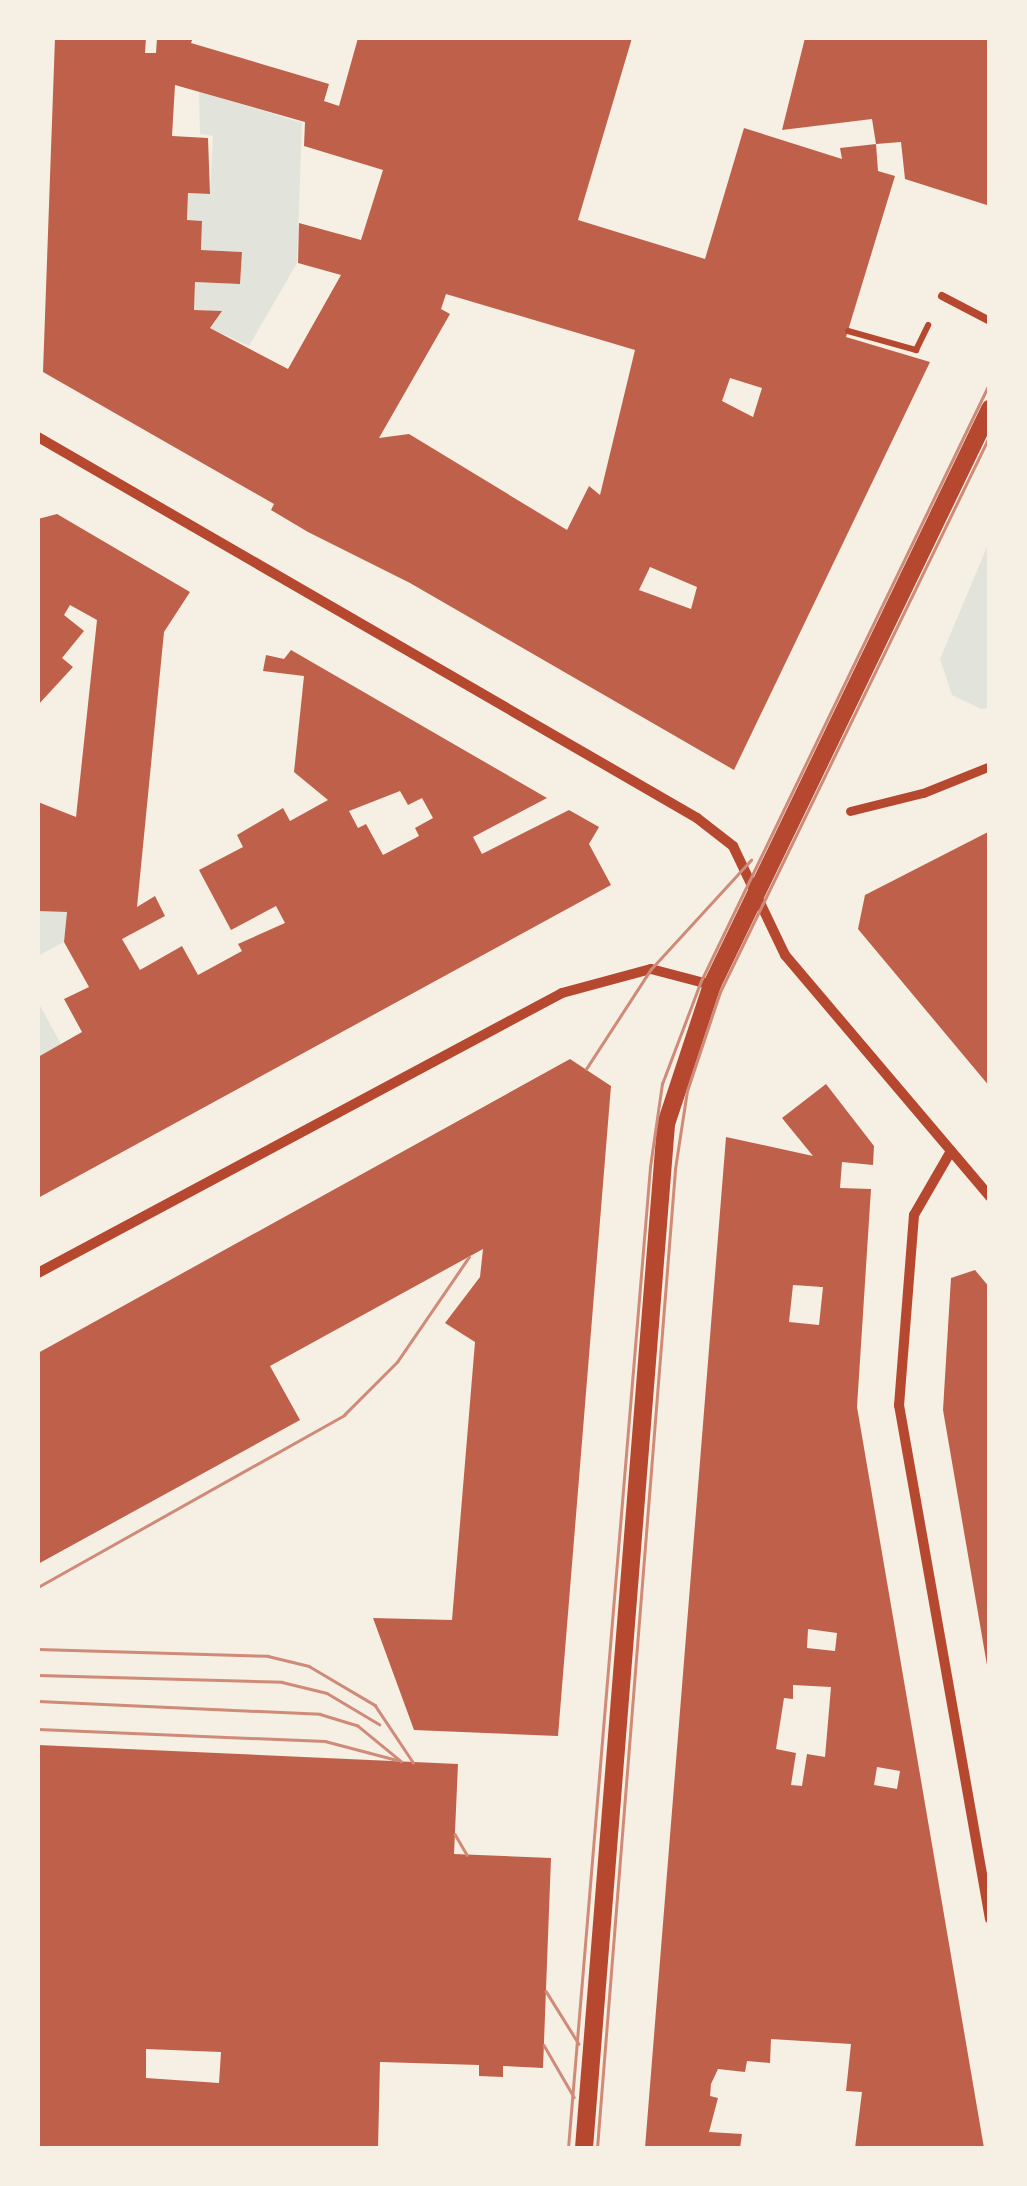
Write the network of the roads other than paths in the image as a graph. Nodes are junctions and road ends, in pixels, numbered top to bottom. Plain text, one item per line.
1 (942, 296) dead end
2 (990, 320) edge
3 (990, 409) edge
4 (38, 438) edge
5 (990, 766) edge
6 (850, 811) dead end
7 (756, 895) junction
8 (712, 985) junction
9 (951, 1151) junction
10 (990, 1197) edge
11 (38, 1273) edge
12 (990, 1919) edge
13 (584, 2148) edge

1 - 2 lane
3 - 7 street
4 - 7 street
5 - 6 street
7 - 8 street
7 - 9 street
8 - 11 street
8 - 13 street
9 - 10 street
9 - 12 street

